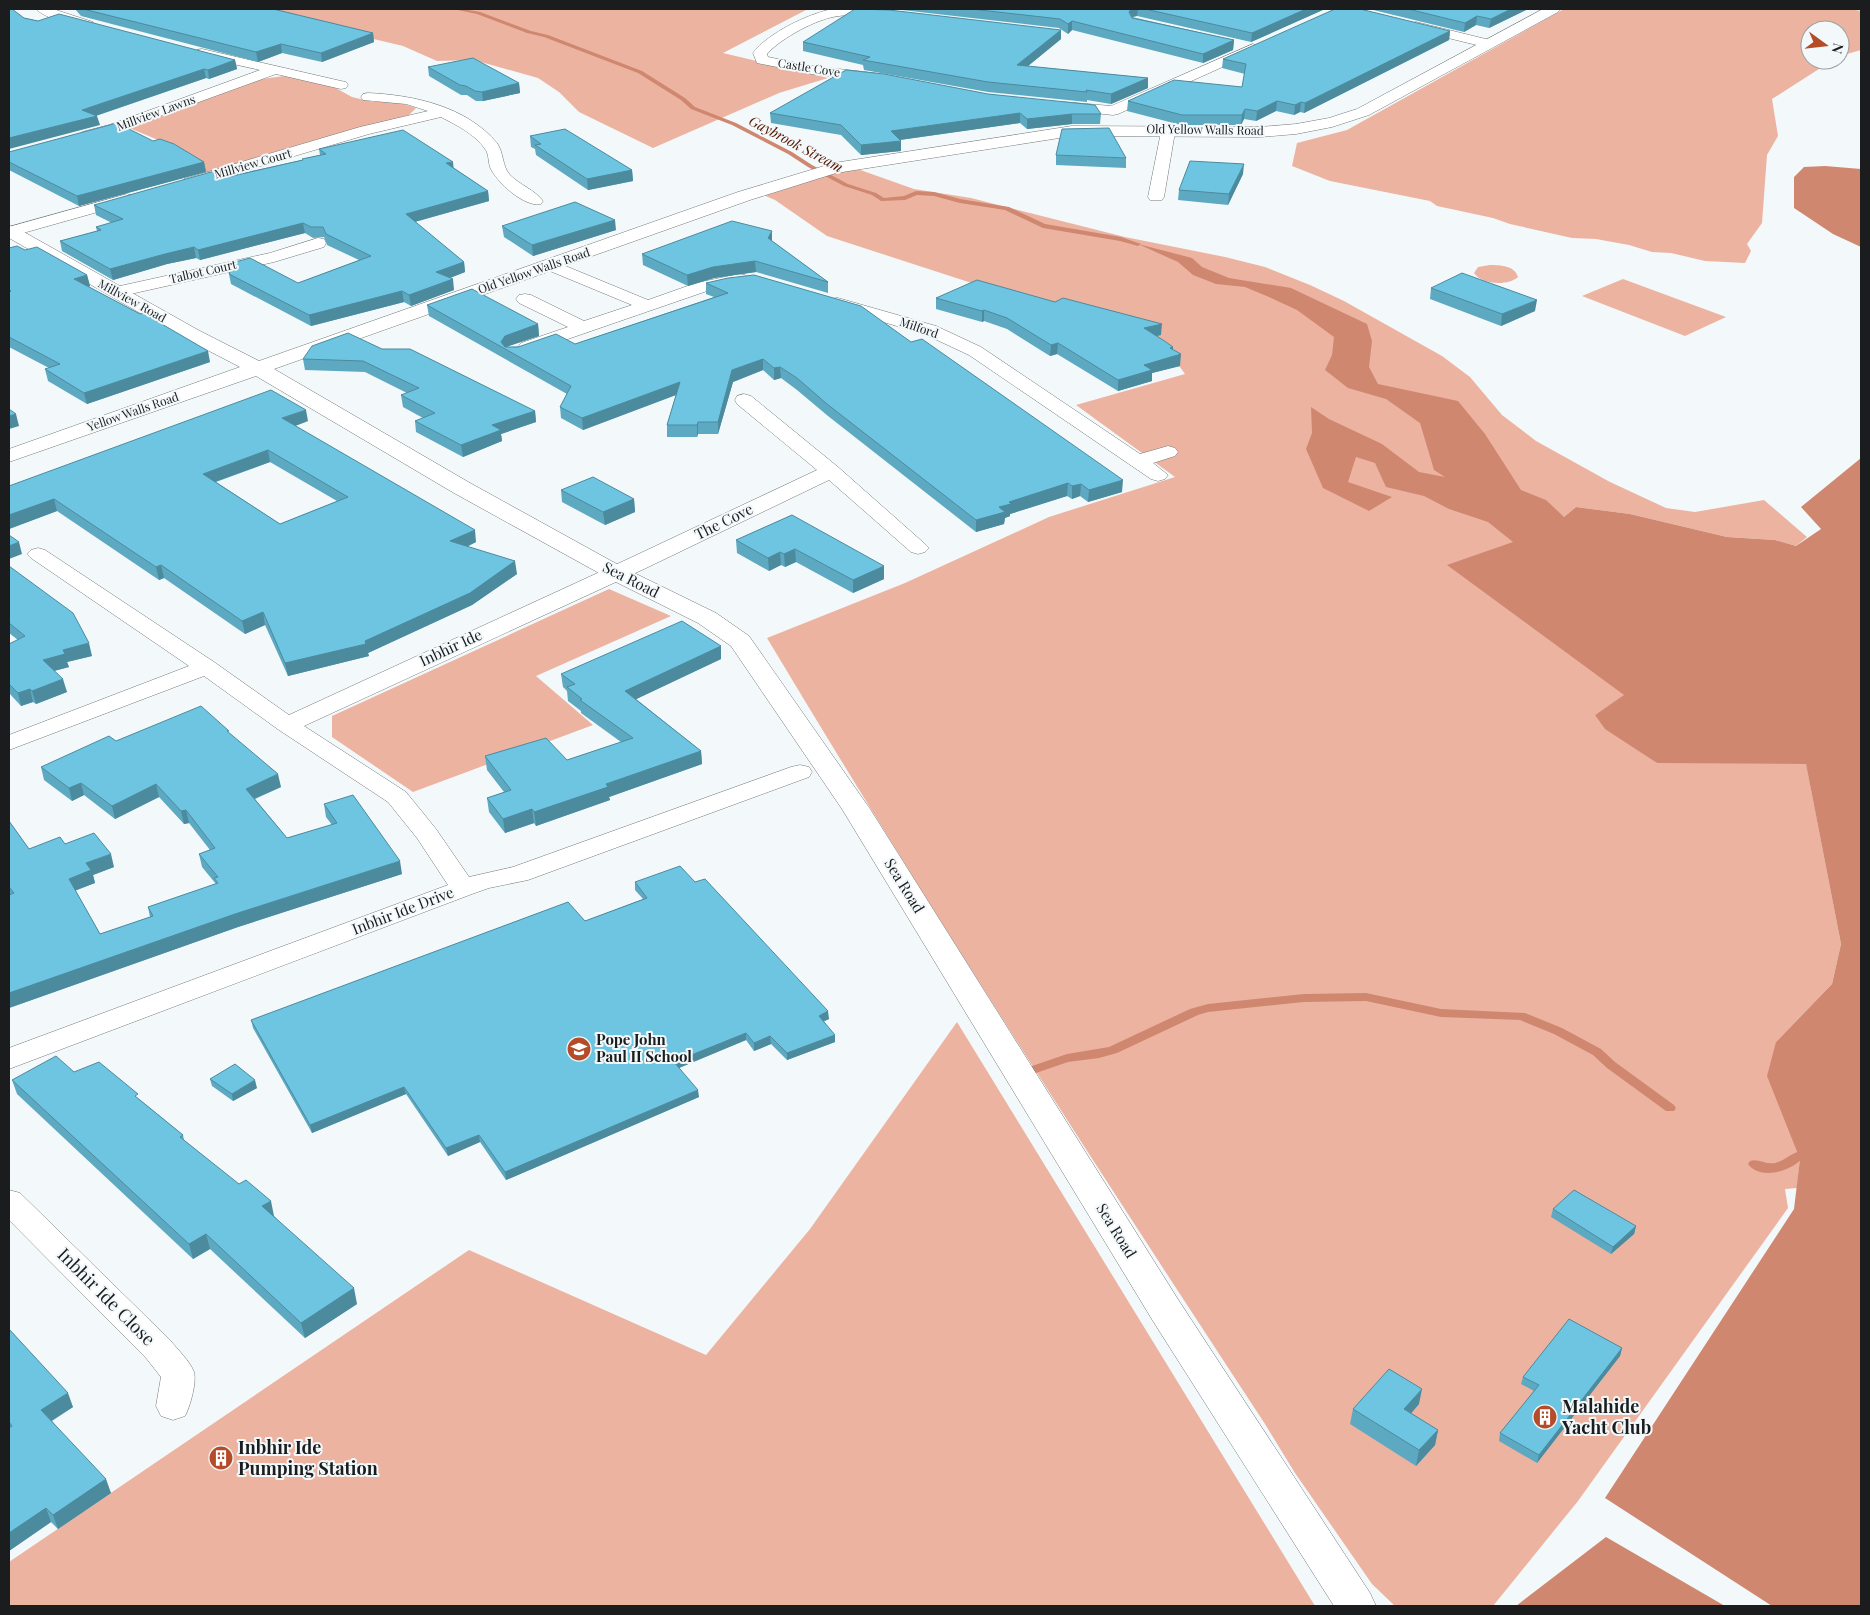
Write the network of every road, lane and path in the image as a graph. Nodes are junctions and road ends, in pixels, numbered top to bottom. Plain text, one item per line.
1 (43, 9) edge
2 (1554, 9) edge
3 (898, 14) edge
4 (1404, 23) edge
5 (102, 28) edge
6 (1269, 40) edge
7 (1233, 44) edge
8 (1489, 44) junction
9 (1252, 48) junction
10 (187, 50) edge
11 (271, 71) junction
12 (884, 78) edge
13 (341, 86) dead end
14 (368, 97) dead end
15 (1055, 105) edge
16 (440, 113) junction
17 (1168, 132) junction
18 (76, 138) edge
19 (173, 186) edge
20 (144, 194) edge
21 (1156, 197) dead end
22 (535, 201) dead end
23 (9, 231) edge
24 (318, 243) edge
25 (551, 265) junction
26 (756, 279) edge
27 (117, 292) junction
28 (820, 298) edge
29 (525, 299) dead end
30 (648, 306) junction
31 (582, 327) junction
32 (514, 353) edge
33 (257, 368) junction
34 (744, 400) dead end
35 (1168, 452) dead end
36 (9, 456) edge
37 (1137, 461) junction
38 (831, 471) junction
39 (1158, 475) dead end
40 (918, 548) dead end
41 (38, 554) dead end
42 (616, 573) junction
43 (206, 667) junction
44 (287, 724) junction
45 (9, 743) edge
46 (800, 772) dead end
47 (463, 888) junction
48 (9, 1059) edge
49 (9, 1201) edge
50 (173, 1406) dead end
51 (1356, 1606) edge

1 - 5 street
2 - 8 street, Old Yellow Walls Road
3 - 12 street, Castle Cove
4 - 8 street
6 - 9 street
7 - 9 street
8 - 17 street, Old Yellow Walls Road
9 - 15 street
10 - 11 street
11 - 13 street
11 - 18 street, Millview Lawns
14 - 16 street
16 - 19 street, Millview Court
16 - 22 street
17 - 21 street
17 - 25 street, Old Yellow Walls Road
20 - 23 street
23 - 27 street, Millview Road
24 - 27 street, Talbot Court
25 - 30 street
25 - 33 street, Old Yellow Walls Road
26 - 30 street
27 - 33 street, Millview Road
28 - 37 street, Milford
29 - 31 street
30 - 31 street
31 - 32 street
33 - 36 street, Yellow Walls Road
33 - 42 street, Sea Road
34 - 38 street
35 - 37 street
37 - 39 street, Milford
38 - 40 street
38 - 42 street, The Cove
41 - 43 street
42 - 44 street, Inbhir Ide
42 - 51 street, Sea Road
43 - 44 street
43 - 45 street
44 - 47 street
46 - 47 street, Inbhir Ide Drive
47 - 48 street, Inbhir Ide Drive
49 - 50 street, Inbhir Ide Close

